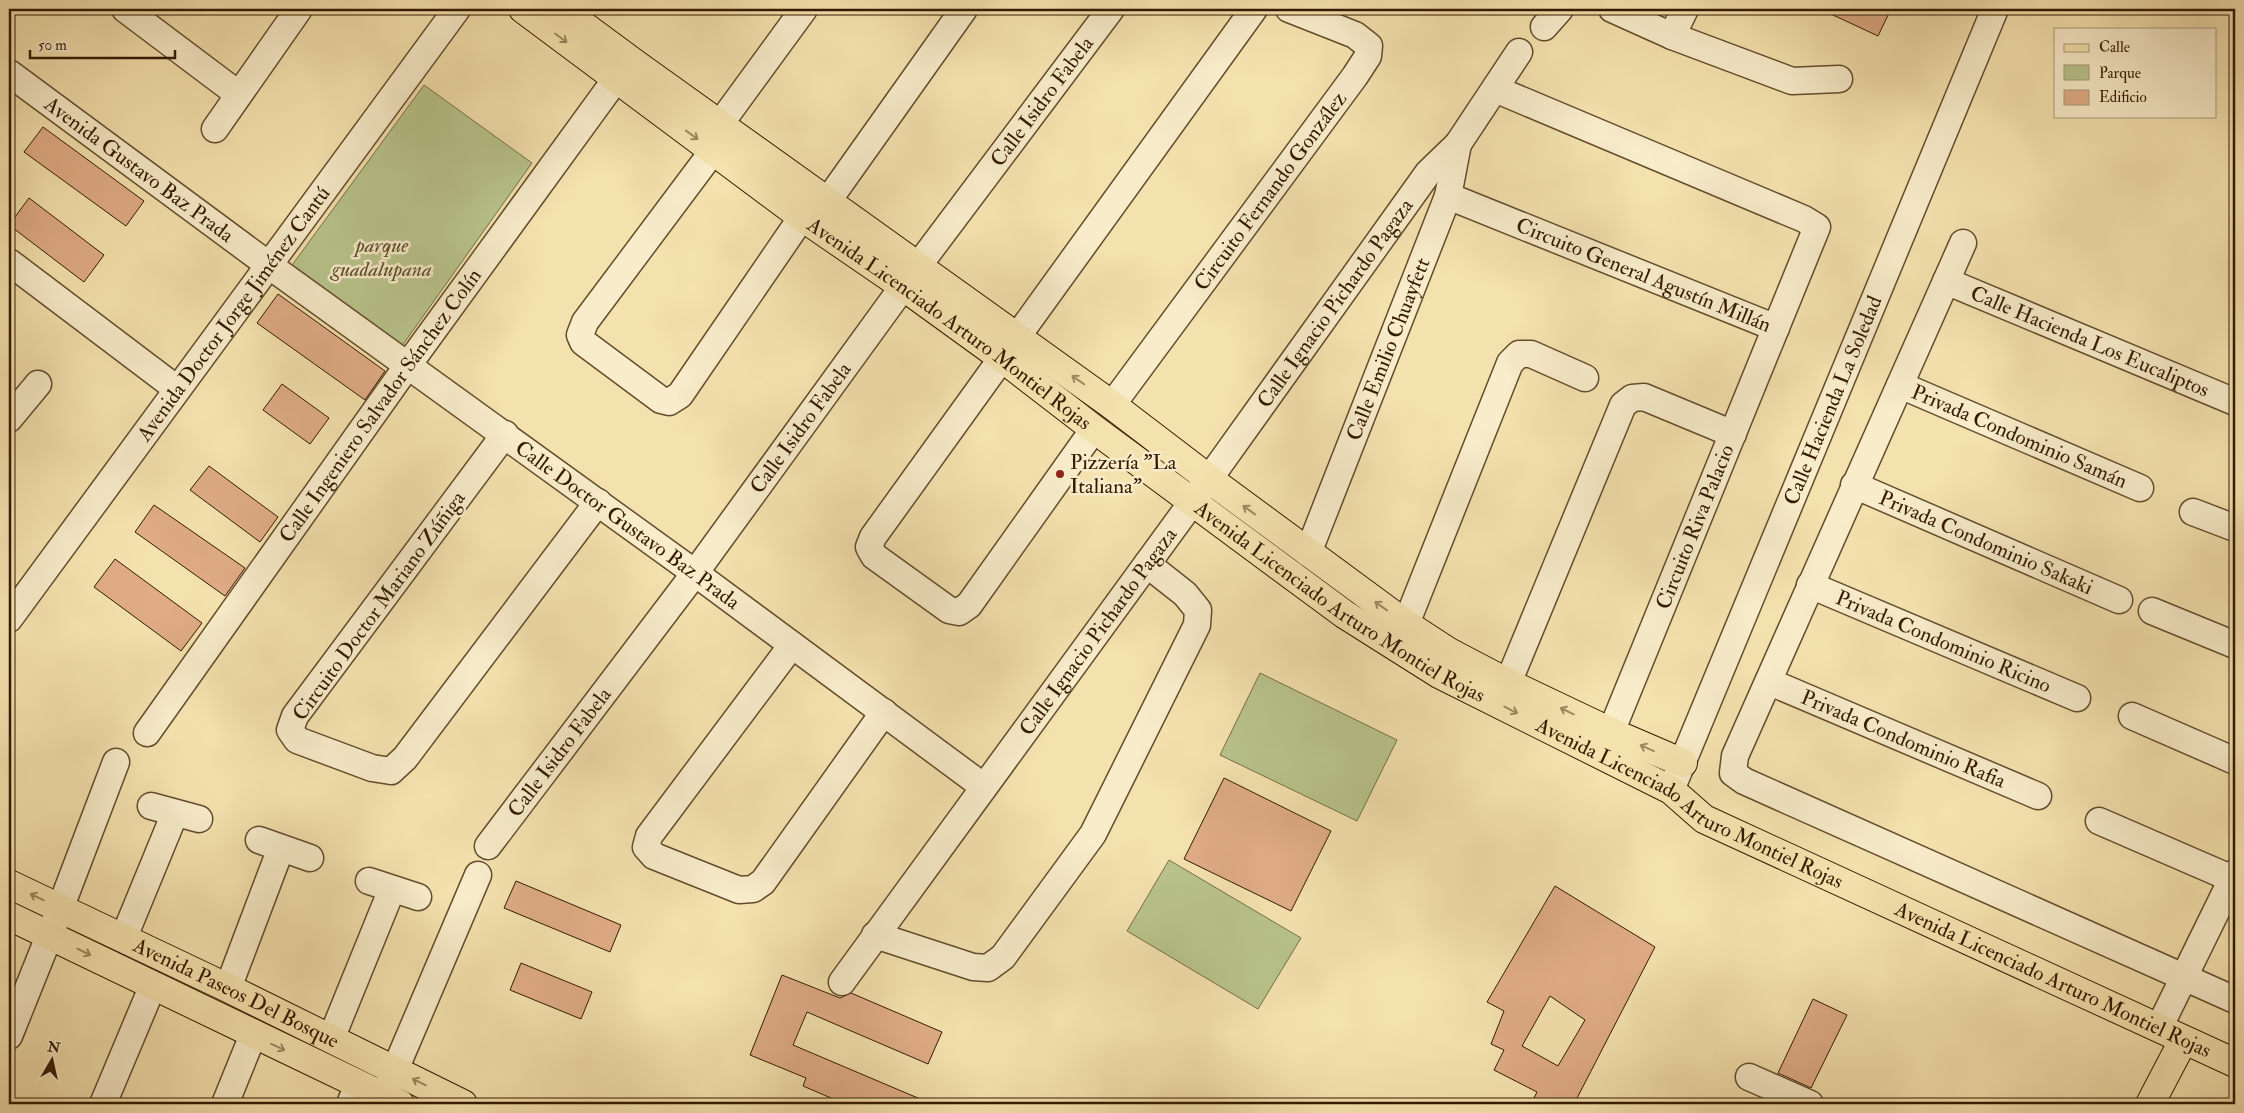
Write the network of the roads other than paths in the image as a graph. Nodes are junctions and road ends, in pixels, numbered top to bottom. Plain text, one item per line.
1 (125, 9) edge
2 (299, 9) edge
3 (457, 9) edge
4 (523, 9) edge
5 (561, 9) edge
6 (804, 9) edge
7 (964, 9) edge
8 (1111, 9) edge
9 (1254, 9) edge
10 (1289, 9) edge
11 (1612, 9) edge
12 (1685, 9) edge
13 (1995, 9) edge
14 (1672, 36) junction
15 (1519, 52) dead end
16 (9, 73) edge
17 (616, 79) junction
18 (1839, 79) dead end
19 (1495, 89) junction
20 (238, 94) junction
21 (720, 124) junction
22 (215, 129) dead end
23 (1458, 144) junction
24 (713, 150) junction
25 (1448, 196) junction
26 (827, 202) junction
27 (802, 217) junction
28 (1963, 243) dead end
29 (9, 262) edge
30 (270, 266) junction
31 (911, 277) junction
32 (1946, 281) junction
33 (1776, 328) junction
34 (1009, 348) junction
35 (408, 365) junction
36 (1585, 378) dead end
37 (38, 384) dead end
38 (1900, 385) junction
39 (177, 389) junction
40 (2235, 402) edge
41 (1112, 405) junction
42 (9, 417) edge
43 (1094, 429) junction
44 (505, 434) junction
45 (1733, 434) junction
46 (1208, 479) junction
47 (1854, 485) junction
48 (2140, 488) dead end
49 (598, 502) junction
50 (1192, 502) junction
51 (2193, 512) dead end
52 (2235, 528) edge
53 (1308, 552) junction
54 (1147, 564) junction
55 (695, 573) junction
56 (1810, 585) junction
57 (2119, 600) dead end
58 (2152, 611) dead end
59 (9, 618) edge
60 (1406, 624) junction
61 (2235, 644) edge
62 (792, 645) junction
63 (1770, 682) junction
64 (1508, 683) junction
65 (2077, 698) dead end
66 (884, 712) junction
67 (2132, 716) dead end
68 (1611, 732) junction
69 (147, 733) dead end
70 (2235, 761) edge
71 (116, 762) dead end
72 (1682, 763) junction
73 (984, 787) junction
74 (1671, 790) junction
75 (2038, 796) dead end
76 (175, 813) dead end
77 (2099, 821) dead end
78 (488, 846) dead end
79 (310, 858) dead end
80 (478, 875) dead end
81 (2234, 877) edge
82 (9, 884) edge
83 (418, 897) dead end
84 (60, 909) junction
85 (9, 916) edge
86 (875, 935) junction
87 (49, 936) junction
88 (124, 937) junction
89 (2184, 978) junction
90 (842, 982) dead end
91 (153, 985) junction
92 (228, 988) junction
93 (2235, 1000) edge
94 (2159, 1028) junction
95 (253, 1035) junction
96 (9, 1036) edge
97 (331, 1039) junction
98 (2183, 1041) junction
99 (2235, 1064) edge
100 (395, 1070) junction
101 (1749, 1077) dead end
102 (354, 1094) edge
103 (392, 1100) edge
104 (103, 1104) edge
105 (225, 1104) edge
106 (463, 1104) edge
107 (1810, 1104) edge
108 (2150, 1104) edge

1 - 20 street
2 - 20 street
3 - 30 street, Avenida Doctor Jorge Jiménez Cantú
4 -> 17 main road, Avenida Licenciado Arturo Montiel Rojas
5 - 21 main road, Avenida Licenciado Arturo Montiel Rojas
6 - 21 street
7 - 26 street
8 - 31 street, Calle Isidro Fabela
9 - 34 street
10 - 41 street, Circuito Fernando González
11 - 14 street
12 - 14 street
13 - 72 street, Calle Hacienda La Soledad
14 - 18 street
15 - 19 street, Calle Ignacio Pichardo Pagaza
16 - 30 street, Avenida Gustavo Baz Prada
17 -> 24 main road, Avenida Licenciado Arturo Montiel Rojas
17 - 35 street, Calle Ingeniero Salvador Sánchez Colín
19 - 23 street, Calle Ignacio Pichardo Pagaza
19 - 33 street, Circuito General Agustín Millán
20 - 22 street
21 - 26 main road, Avenida Licenciado Arturo Montiel Rojas
23 - 25 street, Calle Emilio Chuayfett
23 - 46 street, Calle Ignacio Pichardo Pagaza
24 - 27 main road, Avenida Licenciado Arturo Montiel Rojas
24 - 27 street
25 - 33 street, Circuito General Agustín Millán
25 - 53 street, Calle Emilio Chuayfett
26 - 31 main road, Avenida Licenciado Arturo Montiel Rojas
27 - 31 main road, Avenida Licenciado Arturo Montiel Rojas
28 - 32 street
29 - 39 street
30 - 35 street, Calle Doctor Gustavo Baz Prada
30 - 39 street, Avenida Doctor Jorge Jiménez Cantú
31 - 34 main road, Avenida Licenciado Arturo Montiel Rojas
31 - 55 street, Calle Isidro Fabela
32 - 38 street
32 - 40 street, Calle Hacienda Los Eucaliptos
33 - 45 street
41 -> 34 main road, Avenida Licenciado Arturo Montiel Rojas
34 - 43 main road, Avenida Licenciado Arturo Montiel Rojas
34 - 43 street
35 - 44 street, Calle Doctor Gustavo Baz Prada
35 - 69 street, Calle Ingeniero Salvador Sánchez Colín
36 - 60 street
37 - 42 street
38 - 47 street
38 - 48 street, Privada Condominio Samán
39 - 59 street, Avenida Doctor Jorge Jiménez Cantú
41 - 46 main road, Avenida Licenciado Arturo Montiel Rojas
43 - 50 main road, Avenida Licenciado Arturo Montiel Rojas
44 - 49 street, Calle Doctor Gustavo Baz Prada
44 - 49 street, Circuito Doctor Mariano Zúñiga
45 - 64 street, Circuito Riva Palacio
45 - 68 street, Circuito Riva Palacio
46 - 50 street, Calle Ignacio Pichardo Pagaza
53 -> 46 main road, Avenida Licenciado Arturo Montiel Rojas
47 - 56 street
47 - 57 street, Privada Condominio Sakaki
49 - 55 street, Calle Doctor Gustavo Baz Prada
50 - 54 street, Calle Ignacio Pichardo Pagaza
50 -> 74 main road, Avenida Licenciado Arturo Montiel Rojas
51 - 52 street
60 -> 53 main road, Avenida Licenciado Arturo Montiel Rojas
54 - 73 street, Calle Ignacio Pichardo Pagaza
54 - 86 street
55 - 62 street, Calle Doctor Gustavo Baz Prada
55 - 78 street, Calle Isidro Fabela
56 - 63 street
56 - 65 street, Privada Condominio Ricino
58 - 61 street
60 - 64 main road, Avenida Licenciado Arturo Montiel Rojas
62 - 66 street, Calle Doctor Gustavo Baz Prada
62 - 66 street
63 - 75 street, Privada Condominio Rafia
63 - 89 street, Avenida Licenciado Arturo Montiel Rojas
68 -> 64 main road, Avenida Licenciado Arturo Montiel Rojas
66 - 73 street, Calle Doctor Gustavo Baz Prada
67 - 70 street
72 -> 68 main road, Avenida Licenciado Arturo Montiel Rojas
71 - 84 street
72 - 74 street, Calle Hacienda La Soledad
73 - 86 street, Calle Ignacio Pichardo Pagaza
74 - 94 main road, Avenida Licenciado Arturo Montiel Rojas
76 - 88 street
77 - 81 street
79 - 92 street
80 - 100 street
81 - 89 street
84 -> 82 main road, Avenida Paseos Del Bosque
83 - 97 street
84 - 87 street
84 - 88 main road, Avenida Paseos Del Bosque
85 - 87 main road, Avenida Paseos Del Bosque
86 - 90 street, Calle Ignacio Pichardo Pagaza
87 -> 91 main road, Avenida Paseos Del Bosque
87 - 96 street
88 - 92 main road, Avenida Paseos Del Bosque
89 - 93 street, Avenida Licenciado Arturo Montiel Rojas
89 - 94 street
91 - 95 main road, Avenida Paseos Del Bosque
91 - 104 street
92 - 97 main road, Avenida Paseos Del Bosque
94 - 98 main road, Avenida Licenciado Arturo Montiel Rojas
95 -> 102 main road, Avenida Paseos Del Bosque
95 - 105 street
97 - 100 main road, Avenida Paseos Del Bosque
98 - 99 main road, Avenida Licenciado Arturo Montiel Rojas
98 - 108 main road
100 - 103 street
106 -> 100 main road, Avenida Paseos Del Bosque
101 - 107 street
102 - 103 main road, Avenida Paseos Del Bosque

